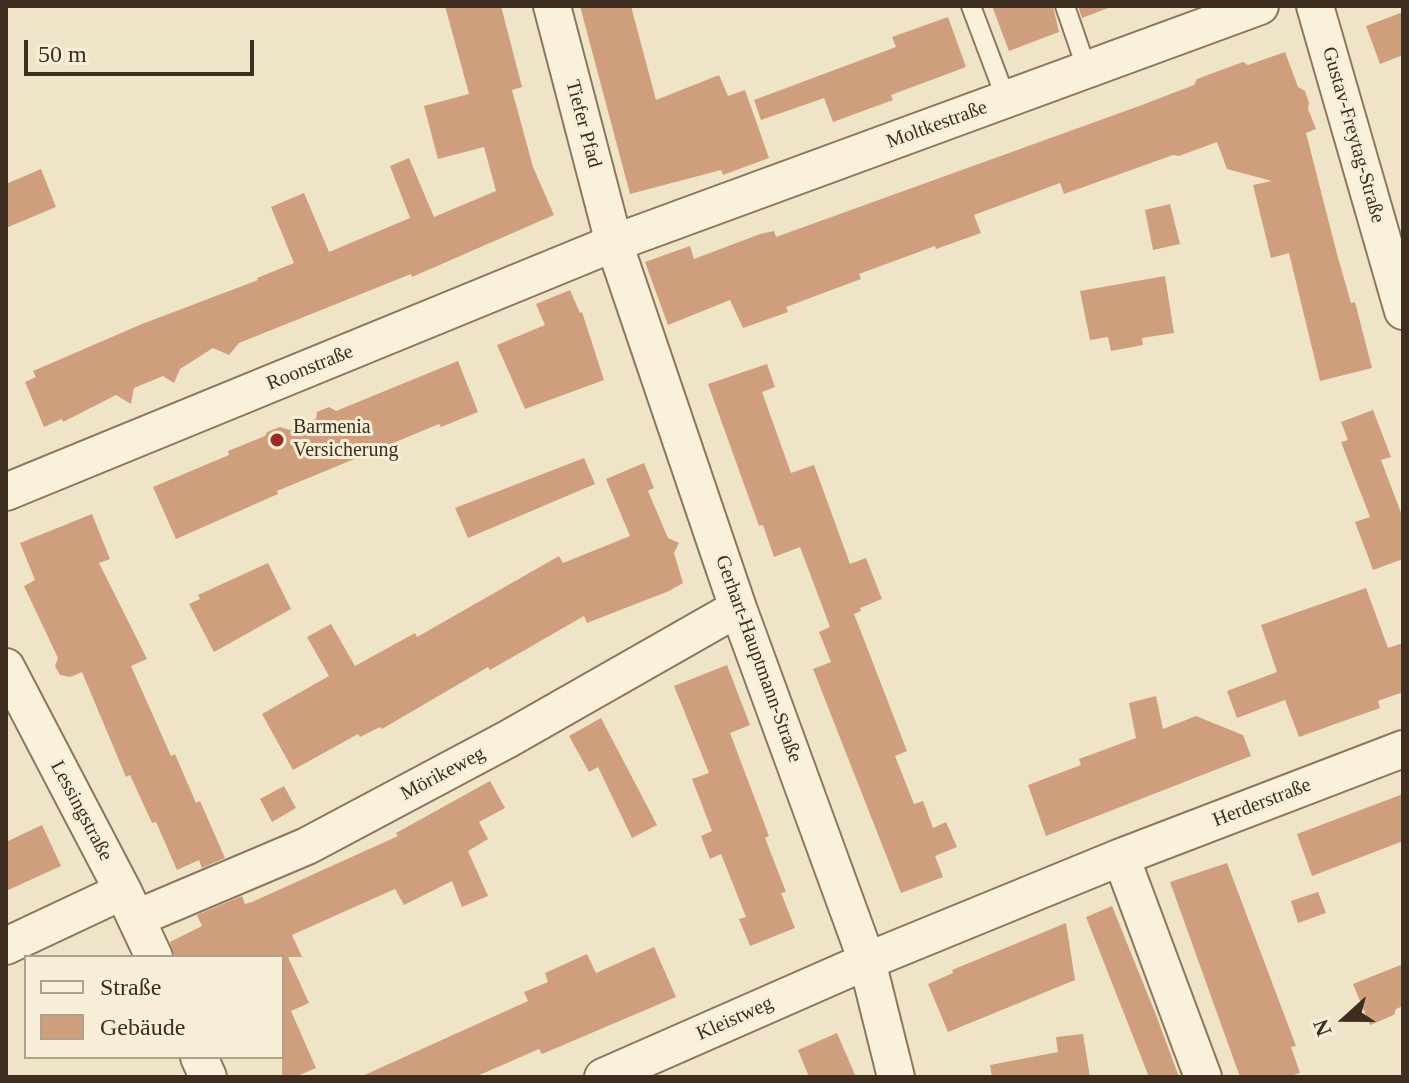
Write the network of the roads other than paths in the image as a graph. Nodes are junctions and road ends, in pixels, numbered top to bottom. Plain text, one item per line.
1 (552, 6) edge
2 (971, 6) edge
3 (1065, 6) edge
4 (1260, 6) edge
5 (1315, 6) edge
6 (1087, 70) junction
7 (1006, 99) junction
8 (614, 243) junction
9 (1403, 311) edge
10 (6, 492) edge
11 (738, 608) junction
12 (6, 667) edge
13 (1403, 749) edge
14 (1121, 857) junction
15 (130, 905) junction
16 (6, 946) edge
17 (153, 955) edge
18 (867, 961) junction
19 (603, 1077) edge
20 (896, 1077) edge
21 (1203, 1077) edge

1 - 8 street, Tiefer Pfad
2 - 7 lane
3 - 6 lane
4 - 6 street, Moltkestraße
5 - 9 street, Gustav-Freytag-Straße
6 - 7 street, Moltkestraße
7 - 8 street, Moltkestraße
8 - 10 street, Roonstraße
8 - 11 street, Gerhart-Hauptmann-Straße
11 - 15 street, Mörikeweg
11 - 18 street, Gerhart-Hauptmann-Straße
12 - 15 street, Lessingstraße
13 - 14 street, Herderstraße
14 - 18 street, Herderstraße
14 - 21 street
15 - 16 street, Mörikeweg
15 - 17 street, Lessingstraße
18 - 19 street, Kleistweg
18 - 20 street, Gerhart-Hauptmann-Straße

